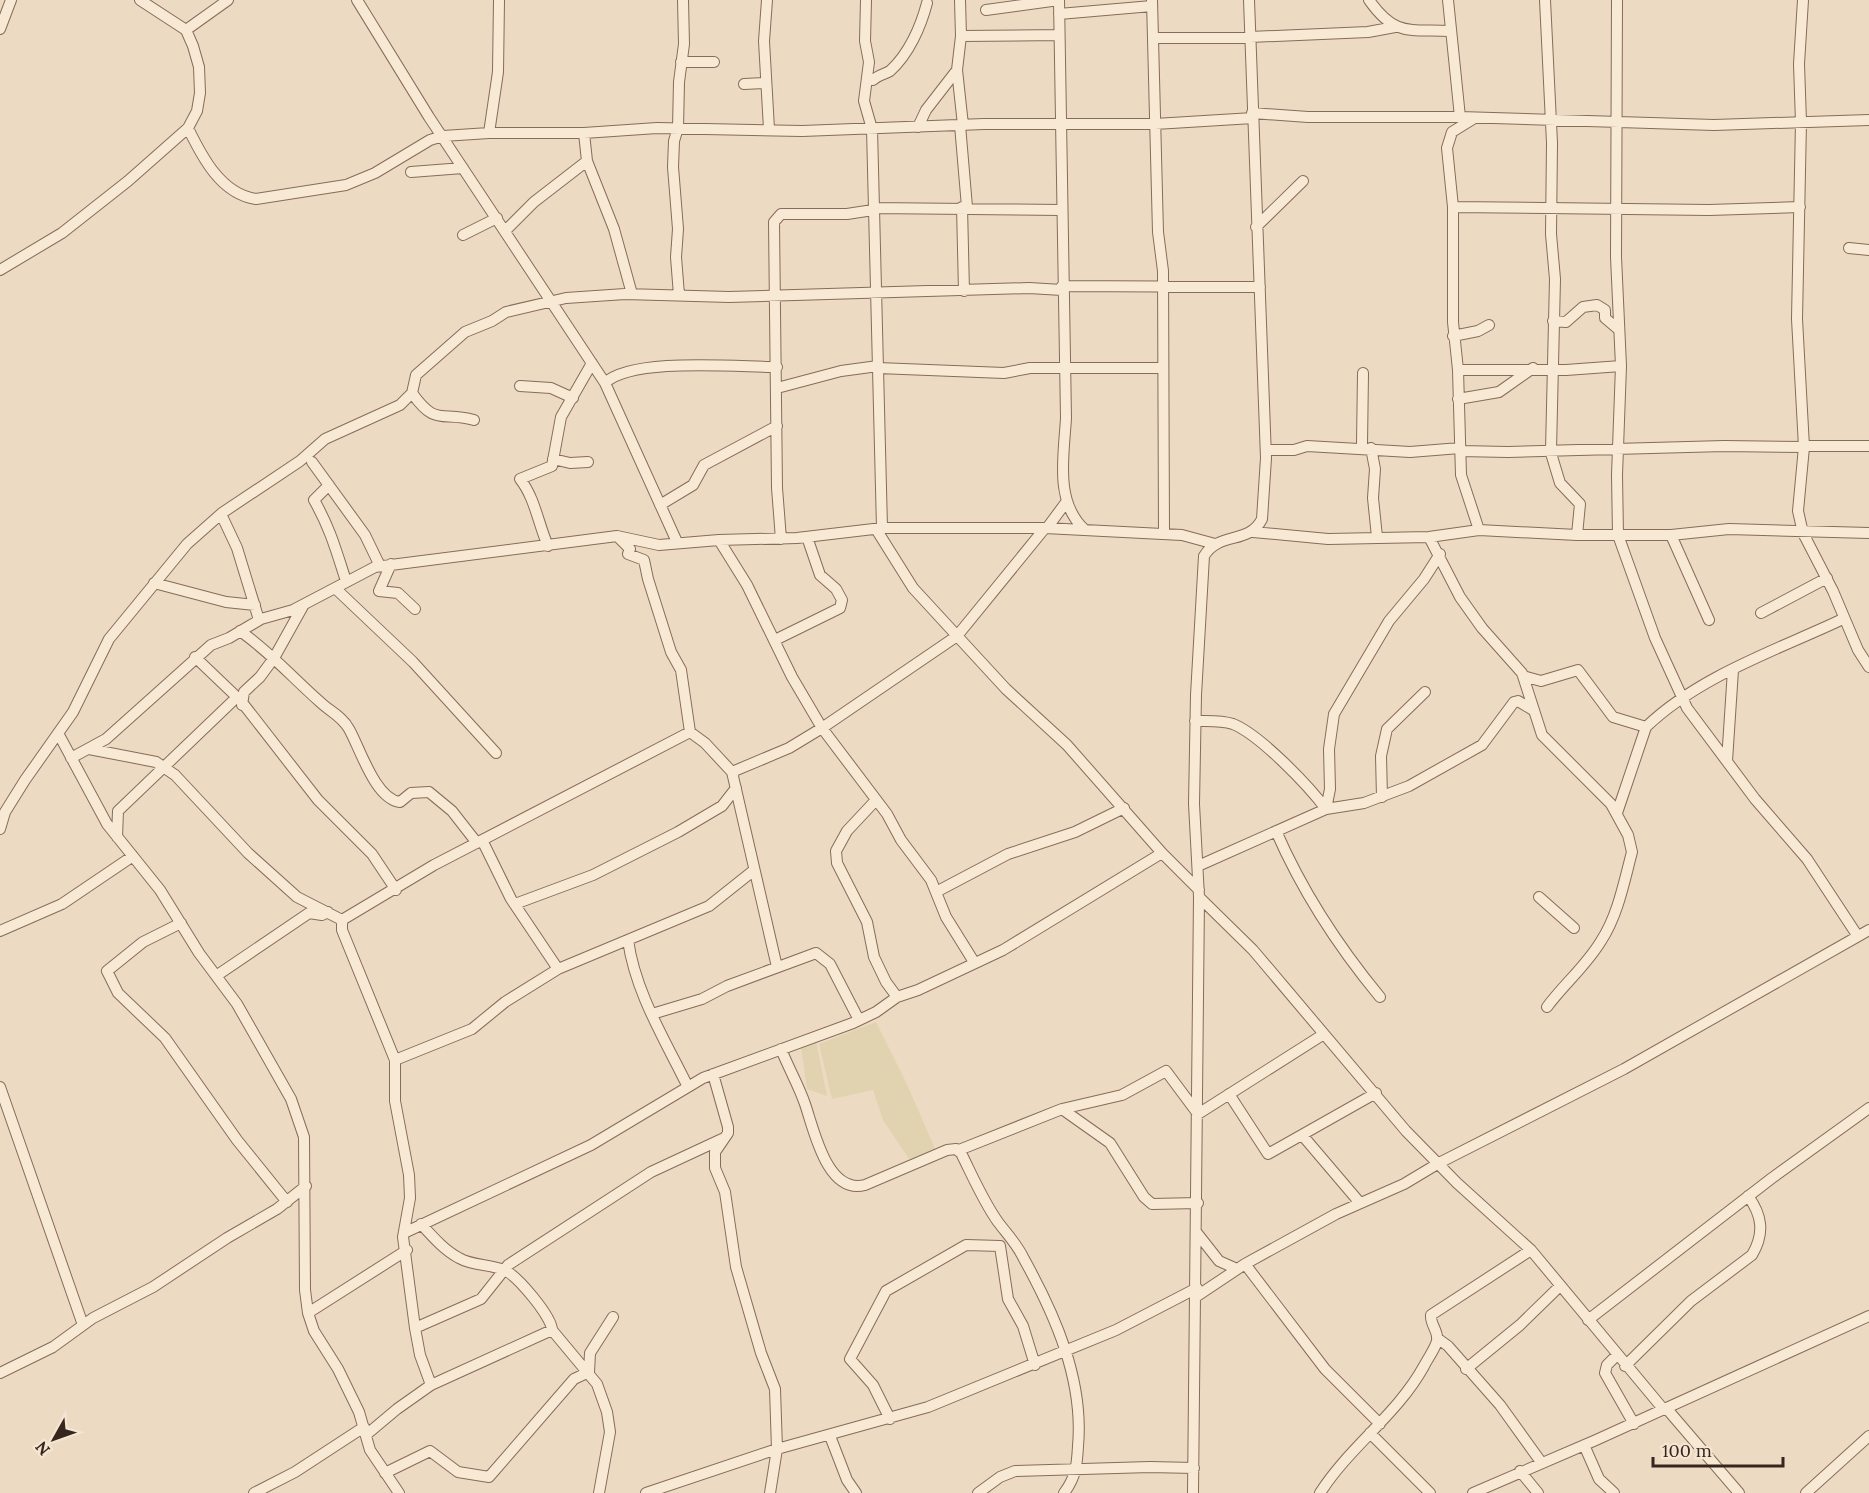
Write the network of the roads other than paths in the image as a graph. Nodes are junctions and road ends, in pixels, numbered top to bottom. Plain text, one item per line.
1 (11, 0) edge
2 (140, 0) edge
3 (228, 0) edge
4 (357, 0) edge
5 (499, 0) edge
6 (683, 0) edge
7 (767, 0) edge
8 (866, 0) edge
9 (960, 0) edge
10 (1059, 0) edge
11 (1249, 0) edge
12 (1369, 0) edge
13 (1448, 0) edge
14 (1545, 0) edge
15 (1617, 0) edge
16 (1803, 0) edge
17 (927, 3) dead end
18 (1152, 3) edge
19 (986, 10) dead end
20 (1059, 14) junction
21 (1395, 27) junction
22 (0, 28) edge
23 (186, 30) junction
24 (1450, 31) junction
25 (1059, 35) junction
26 (961, 36) junction
27 (1153, 38) junction
28 (1250, 38) junction
29 (681, 62) junction
30 (714, 62) dead end
31 (957, 70) junction
32 (867, 80) junction
33 (766, 83) junction
34 (744, 84) dead end
35 (1253, 116) junction
36 (1460, 117) junction
37 (1473, 119) junction
38 (1551, 120) junction
39 (1869, 120) edge
40 (1801, 122) junction
41 (1155, 124) junction
42 (1618, 124) junction
43 (961, 125) junction
44 (1061, 125) junction
45 (918, 127) junction
46 (188, 128) junction
47 (678, 128) junction
48 (769, 129) junction
49 (872, 129) junction
50 (489, 133) junction
51 (584, 133) junction
52 (442, 136) junction
53 (587, 160) junction
54 (464, 168) junction
55 (411, 172) dead end
56 (1303, 181) dead end
57 (1551, 206) junction
58 (964, 207) junction
59 (1453, 207) junction
60 (1800, 207) junction
61 (1617, 208) junction
62 (873, 209) junction
63 (1062, 210) junction
64 (497, 218) junction
65 (1256, 227) junction
66 (505, 231) junction
67 (463, 235) dead end
68 (1849, 248) dead end
69 (1869, 250) edge
70 (0, 270) edge
71 (1162, 287) junction
72 (1260, 287) junction
73 (1062, 288) junction
74 (964, 291) junction
75 (875, 292) junction
76 (632, 294) junction
77 (775, 294) junction
78 (680, 295) junction
79 (550, 299) junction
80 (1553, 321) junction
81 (1489, 325) dead end
82 (1618, 329) junction
83 (1453, 336) junction
84 (592, 363) junction
85 (1621, 366) junction
86 (777, 367) junction
87 (878, 367) junction
88 (1162, 368) junction
89 (1533, 368) junction
90 (1552, 369) junction
91 (1064, 370) junction
92 (1458, 370) junction
93 (1363, 373) dead end
94 (604, 383) junction
95 (520, 386) dead end
96 (777, 388) junction
97 (412, 393) junction
98 (573, 398) junction
99 (1458, 399) junction
100 (474, 420) dead end
101 (777, 426) junction
102 (1367, 446) junction
103 (1869, 446) edge
104 (1619, 447) junction
105 (1804, 447) junction
106 (1266, 450) junction
107 (1460, 450) junction
108 (1551, 450) junction
109 (553, 459) junction
110 (312, 462) dead end
111 (588, 462) dead end
112 (329, 485) junction
113 (1067, 501) junction
114 (660, 505) junction
115 (221, 514) junction
116 (1046, 528) junction
117 (879, 529) junction
118 (1085, 530) junction
119 (1479, 530) junction
120 (1253, 532) junction
121 (1803, 532) junction
122 (1869, 533) edge
123 (1164, 534) junction
124 (1618, 534) junction
125 (1577, 535) junction
126 (1671, 535) junction
127 (617, 536) junction
128 (807, 537) junction
129 (1377, 537) junction
130 (1430, 537) junction
131 (782, 539) junction
132 (719, 540) junction
133 (677, 542) junction
134 (1215, 544) junction
135 (548, 546) junction
136 (1440, 554) junction
137 (385, 565) junction
138 (1827, 578) junction
139 (346, 580) junction
140 (154, 583) junction
141 (335, 588) junction
142 (255, 605) junction
143 (303, 606) junction
144 (415, 609) dead end
145 (1761, 613) dead end
146 (1843, 619) junction
147 (259, 620) junction
148 (1709, 620) dead end
149 (240, 632) junction
150 (957, 636) junction
151 (775, 640) junction
152 (195, 657) junction
153 (274, 658) junction
154 (1869, 667) edge
155 (1733, 670) junction
156 (1523, 676) junction
157 (1425, 692) dead end
158 (1683, 699) junction
159 (241, 702) junction
160 (1533, 710) junction
161 (1196, 721) junction
162 (1646, 727) junction
163 (822, 728) junction
164 (690, 732) junction
165 (58, 733) junction
166 (89, 749) junction
167 (496, 753) dead end
168 (71, 758) junction
169 (1727, 761) junction
170 (165, 768) junction
171 (732, 772) junction
172 (736, 788) junction
173 (1382, 797) junction
174 (876, 800) junction
175 (1124, 808) junction
176 (1326, 809) junction
177 (1617, 813) junction
178 (0, 829) edge
179 (1276, 831) junction
180 (117, 837) junction
181 (480, 842) junction
182 (1162, 853) junction
183 (133, 856) junction
184 (1198, 866) junction
185 (753, 871) junction
186 (396, 890) junction
187 (936, 892) junction
188 (1199, 893) junction
189 (1539, 897) dead end
190 (514, 904) junction
191 (328, 912) junction
192 (342, 920) junction
193 (181, 923) junction
194 (1574, 927) dead end
195 (1869, 930) edge
196 (0, 931) edge
197 (1857, 935) junction
198 (628, 940) junction
199 (974, 962) junction
200 (777, 967) junction
201 (558, 969) junction
202 (216, 976) junction
203 (897, 997) junction
204 (1380, 997) dead end
205 (1547, 1007) dead end
206 (652, 1014) junction
207 (859, 1020) junction
208 (1324, 1034) junction
209 (781, 1049) junction
210 (395, 1060) junction
211 (713, 1074) junction
212 (0, 1087) edge
213 (688, 1087) junction
214 (1229, 1094) junction
215 (1376, 1094) junction
216 (1062, 1109) junction
217 (1198, 1114) junction
218 (1866, 1114) edge
219 (1303, 1136) junction
220 (724, 1138) junction
221 (959, 1150) junction
222 (1438, 1163) junction
223 (306, 1186) junction
224 (1748, 1196) junction
225 (287, 1202) junction
226 (1198, 1203) junction
227 (1360, 1203) junction
228 (421, 1224) junction
229 (404, 1233) junction
230 (1197, 1233) junction
231 (406, 1250) junction
232 (1531, 1250) junction
233 (1241, 1266) junction
234 (502, 1269) junction
235 (1560, 1286) junction
236 (1197, 1292) junction
237 (308, 1313) junction
238 (1869, 1316) edge
239 (613, 1317) dead end
240 (1588, 1320) junction
241 (83, 1325) junction
242 (415, 1328) junction
243 (552, 1330) junction
244 (1437, 1338) junction
245 (1066, 1351) junction
246 (1616, 1356) junction
247 (1035, 1365) junction
248 (1625, 1366) junction
249 (1466, 1369) junction
250 (589, 1372) junction
251 (0, 1373) edge
252 (431, 1385) junction
253 (1665, 1409) junction
254 (890, 1419) junction
255 (1380, 1424) junction
256 (1634, 1424) junction
257 (365, 1431) junction
258 (1370, 1433) junction
259 (830, 1436) junction
260 (1869, 1436) edge
261 (1584, 1445) junction
262 (777, 1449) junction
263 (1541, 1462) junction
264 (1076, 1468) junction
265 (1194, 1468) junction
266 (1520, 1472) junction
267 (385, 1473) junction
268 (254, 1493) edge
269 (399, 1493) edge
270 (599, 1493) edge
271 (646, 1493) edge
272 (770, 1493) edge
273 (856, 1493) edge
274 (978, 1493) edge
275 (1064, 1493) edge
276 (1193, 1493) edge
277 (1320, 1493) edge
278 (1430, 1493) edge
279 (1473, 1493) edge
280 (1538, 1493) edge
281 (1614, 1493) edge
282 (1739, 1493) edge
283 (1806, 1493) edge

1 - 22 street
2 - 23 street
3 - 23 street
4 - 52 street
5 - 50 street
6 - 29 street
7 - 33 street
8 - 32 street
9 - 26 street
10 - 19 street
10 - 20 street
11 - 28 street
12 - 21 street
13 - 24 street
14 - 38 street
15 - 42 street
16 - 40 street
17 - 32 street
18 - 20 street
18 - 27 street
20 - 25 street
21 - 24 street
21 - 28 street
23 - 46 street
24 - 36 street
25 - 26 street
25 - 44 street
26 - 31 street
27 - 28 street
27 - 41 street
28 - 35 street
29 - 30 street
29 - 47 street
31 - 43 street
31 - 45 street
32 - 49 street
33 - 34 street
33 - 48 street
35 - 36 street
35 - 41 street
35 - 65 street
36 - 37 street
37 - 38 street
37 - 59 street
38 - 42 street
38 - 57 street
39 - 40 street
40 - 42 street
40 - 60 street
41 - 44 street
41 - 71 street
42 - 61 street
43 - 44 street
43 - 45 street
43 - 58 street
44 - 63 street
45 - 49 street
46 - 52 street
46 - 70 street
47 - 48 street
47 - 51 street
47 - 78 street
48 - 49 street
49 - 62 street
50 - 51 street
50 - 52 street
51 - 53 street
52 - 54 street
53 - 66 street
53 - 76 street
54 - 55 street
54 - 64 street
56 - 65 street
57 - 59 street
57 - 61 street
57 - 80 street
58 - 62 street
58 - 63 street
58 - 74 street
59 - 83 street
60 - 61 street
60 - 105 street
61 - 82 street
62 - 75 street
62 - 77 street
63 - 73 street
64 - 66 street
64 - 67 street
65 - 72 street
66 - 79 street
68 - 69 street
71 - 72 street
71 - 73 street
71 - 88 street
72 - 106 street
73 - 74 street
73 - 91 street
74 - 75 street
75 - 77 street
75 - 87 street
76 - 78 street
76 - 79 street
77 - 78 street
77 - 86 street
79 - 84 street
79 - 97 street
80 - 82 street
80 - 90 street
81 - 83 street
82 - 85 street
83 - 92 street
84 - 94 street
84 - 98 street
85 - 90 street
85 - 104 street
86 - 94 street
86 - 96 street
87 - 91 street
87 - 96 street
87 - 117 street
88 - 91 street
88 - 123 street
89 - 90 street
89 - 92 street
89 - 99 street
90 - 108 street
91 - 113 street
92 - 99 street
93 - 102 street
94 - 114 street
95 - 98 street
96 - 101 street
97 - 100 street
97 - 115 street
98 - 109 street
99 - 107 street
101 - 114 street
101 - 131 street
102 - 106 street
102 - 107 street
102 - 129 street
103 - 105 street
104 - 105 street
104 - 108 street
104 - 124 street
105 - 121 street
106 - 120 street
107 - 108 street
107 - 119 street
108 - 125 street
109 - 111 street
109 - 135 street
110 - 112 street
112 - 137 street
112 - 139 street
113 - 116 street
113 - 118 street
114 - 133 street
115 - 140 street
115 - 142 street
116 - 117 street
116 - 118 street
116 - 150 street
117 - 128 street
117 - 150 street
118 - 123 street
119 - 125 street
119 - 130 street
120 - 129 street
120 - 134 street
121 - 122 street
121 - 126 street
121 - 138 street
123 - 134 street
124 - 125 street
124 - 126 street
124 - 158 street
126 - 148 street
127 - 133 street
127 - 135 street
127 - 164 street
128 - 131 street
128 - 151 street
129 - 130 street
130 - 136 street
131 - 132 street
132 - 133 street
132 - 151 street
134 - 161 street
135 - 137 street
136 - 156 street
136 - 176 street
137 - 139 street
137 - 144 street
138 - 145 street
138 - 146 street
139 - 141 street
140 - 142 street
140 - 165 street
141 - 143 street
141 - 167 street
142 - 147 street
143 - 147 street
143 - 153 street
146 - 154 street
146 - 155 street
147 - 149 street
149 - 152 street
149 - 153 street
150 - 163 street
150 - 175 street
151 - 163 street
152 - 159 street
152 - 166 street
153 - 159 street
153 - 181 street
155 - 158 street
155 - 169 street
156 - 160 street
156 - 162 street
157 - 173 street
158 - 162 street
158 - 169 street
159 - 170 street
159 - 186 street
160 - 173 street
160 - 177 street
161 - 176 street
161 - 184 street
162 - 177 street
163 - 171 street
163 - 174 street
164 - 171 street
164 - 181 street
165 - 168 street
165 - 178 street
166 - 168 street
166 - 170 street
168 - 180 street
169 - 197 street
170 - 180 street
170 - 191 street
171 - 172 street
172 - 185 street
172 - 190 street
173 - 176 street
174 - 187 street
174 - 203 street
175 - 182 street
175 - 187 street
176 - 179 street
177 - 205 street
179 - 184 street
179 - 204 street
180 - 183 street
181 - 186 street
181 - 190 street
182 - 188 street
182 - 199 street
183 - 193 street
183 - 196 street
184 - 188 street
185 - 198 street
185 - 200 street
186 - 192 street
187 - 199 street
188 - 208 street
188 - 217 street
189 - 194 street
190 - 201 street
191 - 192 street
191 - 202 street
192 - 210 street
193 - 202 street
193 - 225 street
195 - 197 street
197 - 222 street
198 - 201 street
198 - 206 street
199 - 203 street
200 - 206 street
200 - 207 street
201 - 210 street
202 - 223 street
203 - 207 street
206 - 213 street
207 - 209 street
208 - 214 street
208 - 215 street
209 - 211 street
209 - 221 street
210 - 229 street
211 - 213 street
211 - 220 street
212 - 241 street
213 - 228 street
214 - 217 street
214 - 219 street
215 - 219 street
215 - 222 street
216 - 217 street
216 - 221 street
216 - 226 street
217 - 226 street
218 - 224 street
219 - 227 street
220 - 234 street
220 - 262 street
221 - 245 street
222 - 227 street
222 - 232 street
223 - 225 street
223 - 237 street
224 - 240 street
224 - 248 street
225 - 241 street
226 - 230 street
227 - 233 street
228 - 229 street
228 - 234 street
229 - 231 street
230 - 233 street
230 - 236 street
231 - 237 street
231 - 242 street
232 - 235 street
232 - 244 street
233 - 236 street
233 - 255 street
234 - 242 street
234 - 243 street
235 - 240 street
235 - 249 street
236 - 245 street
236 - 265 street
237 - 257 street
238 - 253 street
239 - 250 street
240 - 246 street
241 - 251 street
242 - 252 street
243 - 250 street
243 - 252 street
244 - 249 street
244 - 255 street
245 - 247 street
245 - 264 street
246 - 248 street
246 - 256 street
247 - 254 street
247 - 254 street
248 - 253 street
249 - 263 street
250 - 267 street
250 - 270 street
252 - 257 street
253 - 256 street
253 - 282 street
254 - 259 street
255 - 258 street
256 - 261 street
257 - 267 street
257 - 268 street
258 - 277 street
258 - 278 street
259 - 262 street
259 - 273 street
260 - 283 street
261 - 263 street
261 - 281 street
262 - 271 street
262 - 272 street
263 - 266 street
264 - 265 street
264 - 274 street
264 - 275 street
265 - 276 street
266 - 279 street
266 - 280 street
267 - 269 street

